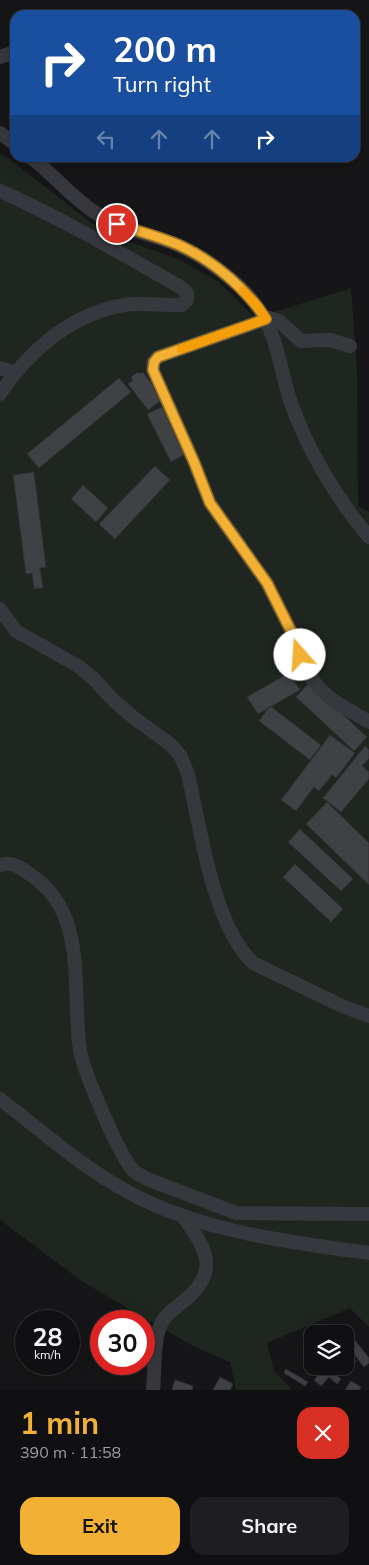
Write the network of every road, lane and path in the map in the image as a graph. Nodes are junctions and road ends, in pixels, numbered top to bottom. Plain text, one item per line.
1 (0, 132) edge
2 (10, 140) edge
3 (37, 162) edge
4 (0, 191) edge
5 (266, 319) junction
6 (350, 346) dead end
7 (0, 368) edge
8 (16, 373) junction
9 (0, 394) edge
10 (369, 537) edge
11 (0, 609) edge
12 (369, 722) edge
13 (0, 865) edge
14 (369, 1016) edge
15 (0, 1099) edge
16 (369, 1214) edge
17 (183, 1216) junction
18 (369, 1253) edge
19 (153, 1390) edge

1 - 2 street
3 - 5 street
4 - 8 street
5 - 6 street
5 - 10 street
5 - 12 street
7 - 8 street
8 - 9 street
11 - 14 street
13 - 16 street
15 - 17 street
17 - 18 street
17 - 19 street

